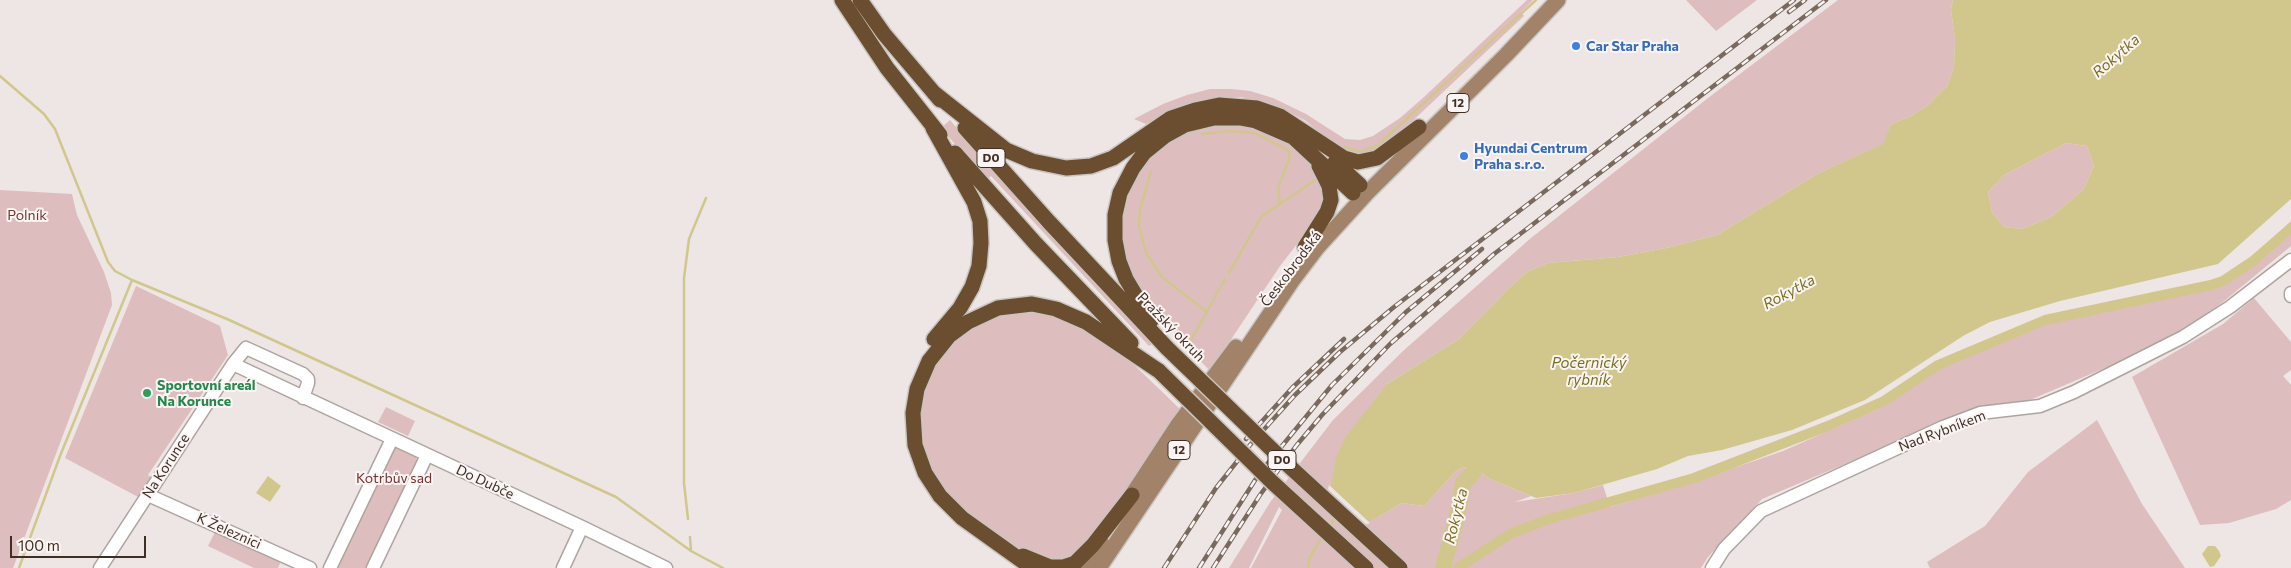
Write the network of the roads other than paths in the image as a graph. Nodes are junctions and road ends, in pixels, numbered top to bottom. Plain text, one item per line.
1 (842, 0) edge
2 (860, 0) edge
3 (1558, 0) edge
4 (1546, 12) junction
5 (934, 93) junction
6 (1287, 120) junction
7 (1419, 127) junction
8 (934, 128) junction
9 (1293, 137) junction
10 (1360, 193) junction
11 (1305, 248) junction
12 (2291, 260) edge
13 (2291, 292) edge
14 (2291, 296) edge
15 (1163, 343) junction
16 (1144, 359) junction
17 (233, 364) junction
18 (303, 398) junction
19 (392, 439) junction
20 (427, 455) junction
21 (148, 495) junction
22 (1132, 495) junction
23 (962, 518) junction
24 (582, 527) junction
25 (994, 550) junction
26 (284, 563) edge
27 (100, 568) edge
28 (310, 568) edge
29 (330, 568) edge
30 (373, 568) edge
31 (563, 568) edge
32 (666, 568) edge
33 (1014, 568) edge
34 (1019, 568) edge
35 (1032, 568) edge
36 (1084, 568) edge
37 (1099, 568) edge
38 (1366, 568) edge
39 (1400, 568) edge
40 (1712, 568) edge

1 - 8 highway
2 - 5 highway
3 - 4 main road, Českobrodská / 12
4 - 7 main road, Českobrodská / 12
4 - 10 main road, Českobrodská / 12
5 - 6 highway
5 - 15 highway, Pražský okruh / D0
6 - 7 highway
6 - 10 highway
7 - 10 main road, Českobrodská / 12
8 - 16 highway, D0
8 - 25 highway
9 - 10 highway
9 - 11 highway
9 - 15 highway
10 - 11 main road, Českobrodská / 12
10 - 37 main road, Českobrodská / 12
11 - 22 main road, Českobrodská
12 - 40 street, Nad Rybníkem
13 - 14 street
15 - 39 highway, Pražský okruh / D0, bridge
16 - 23 highway
16 - 38 highway, D0, bridge
17 - 18 street, Do Dubče
17 - 18 street
17 - 21 street, Na Korunce
18 - 19 street, Do Dubče
19 - 20 street, Do Dubče
19 - 29 street
20 - 24 street, Do Dubče
20 - 30 street
21 - 26 street, K Železnici
21 - 27 street, Na Korunce
22 - 23 highway
22 - 36 main road, Českobrodská
23 - 35 highway
24 - 31 street
24 - 32 street, Do Dubče
25 - 33 highway
25 - 34 highway
26 - 28 street, K Železnici

